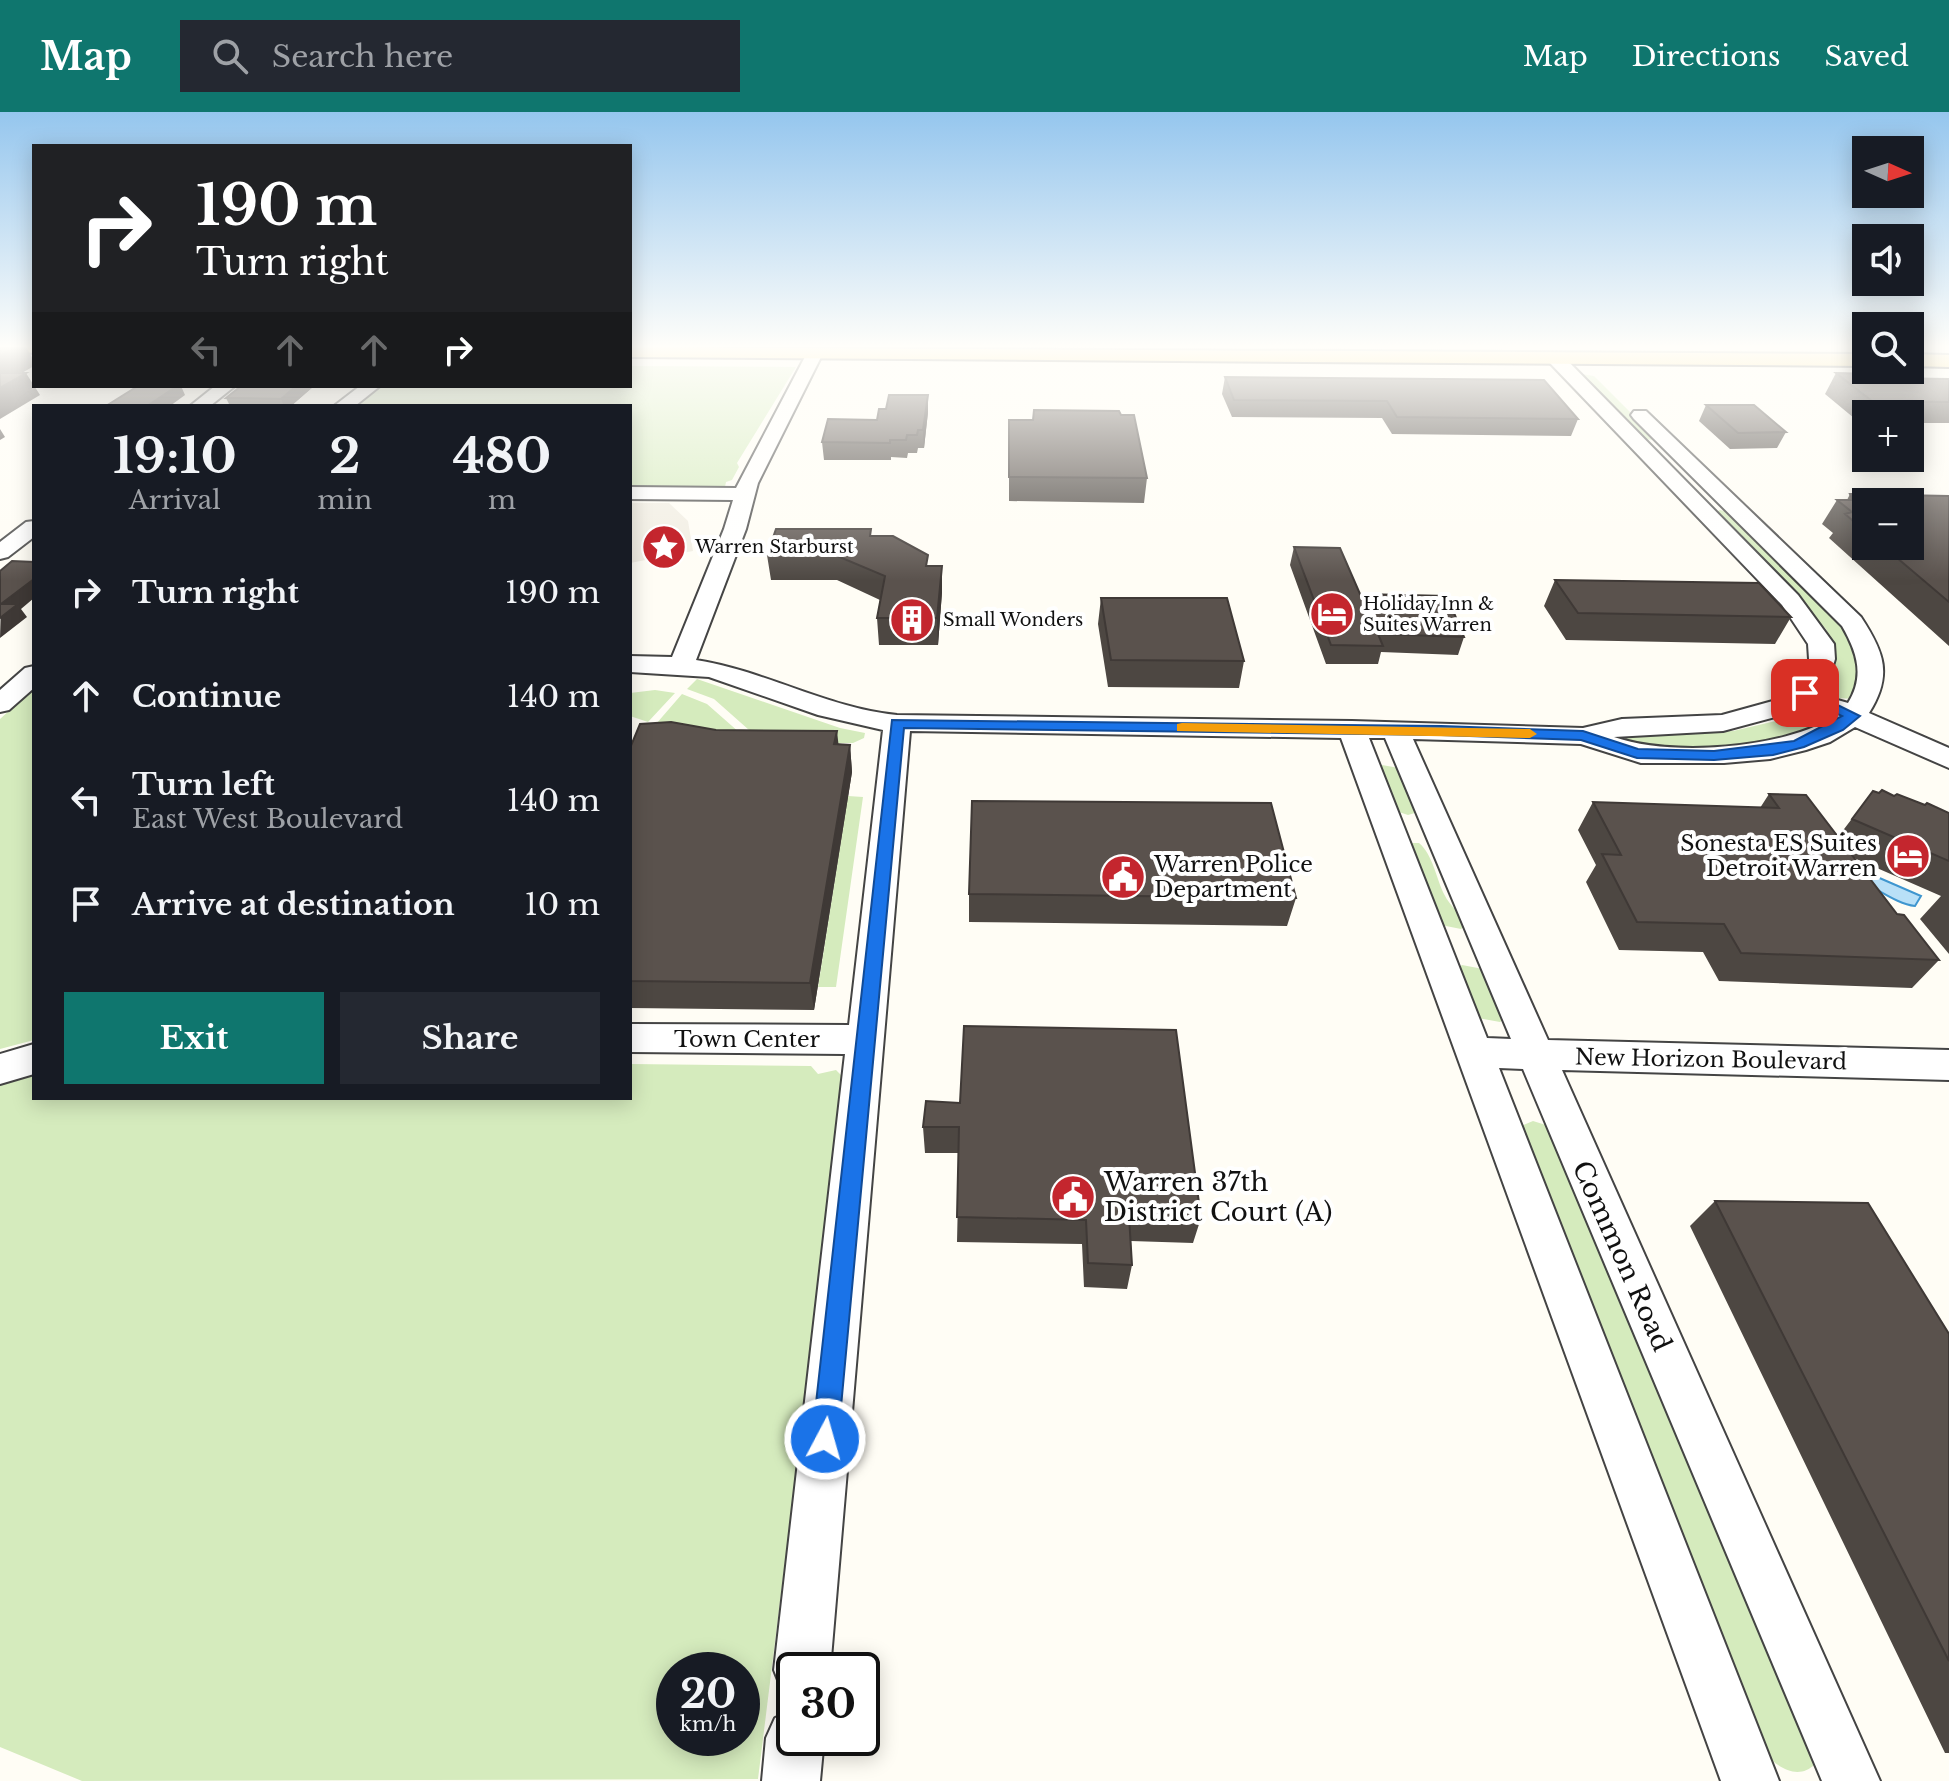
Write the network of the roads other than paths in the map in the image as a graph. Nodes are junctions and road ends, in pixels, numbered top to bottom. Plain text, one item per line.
1 (779, 425) edge
2 (1620, 425) edge
3 (1651, 425) edge
4 (632, 493) edge
5 (744, 494) junction
6 (32, 528) edge
7 (0, 552) edge
8 (632, 664) edge
9 (682, 664) junction
10 (32, 676) edge
11 (1805, 693) junction
12 (0, 704) edge
13 (1852, 716) junction
14 (897, 723) junction
15 (1352, 729) junction
16 (1395, 730) junction
17 (1583, 736) junction
18 (1949, 759) edge
19 (632, 1038) edge
20 (865, 1040) junction
21 (1474, 1053) junction
22 (1535, 1054) junction
23 (32, 1060) edge
24 (1949, 1065) edge
25 (0, 1069) edge
26 (804, 1652) edge
27 (793, 1756) edge
28 (791, 1781) edge
29 (1750, 1781) edge
30 (1851, 1781) edge

1 - 5 street
2 - 11 street
3 - 13 street
4 - 5 street
5 - 9 street
6 - 7 street
8 - 9 street
9 - 14 street
10 - 12 street
11 - 13 street
11 - 17 street
13 - 17 street
13 - 18 street
14 - 15 street
14 - 20 street
15 - 16 street
15 - 21 street
16 - 17 street
16 - 22 street, Common Road
19 - 20 street, Town Center
20 - 26 street
21 - 22 street, New Horizon Boulevard
21 - 29 street
22 - 24 street, New Horizon Boulevard
22 - 30 street, Common Road
23 - 25 street
27 - 28 street

